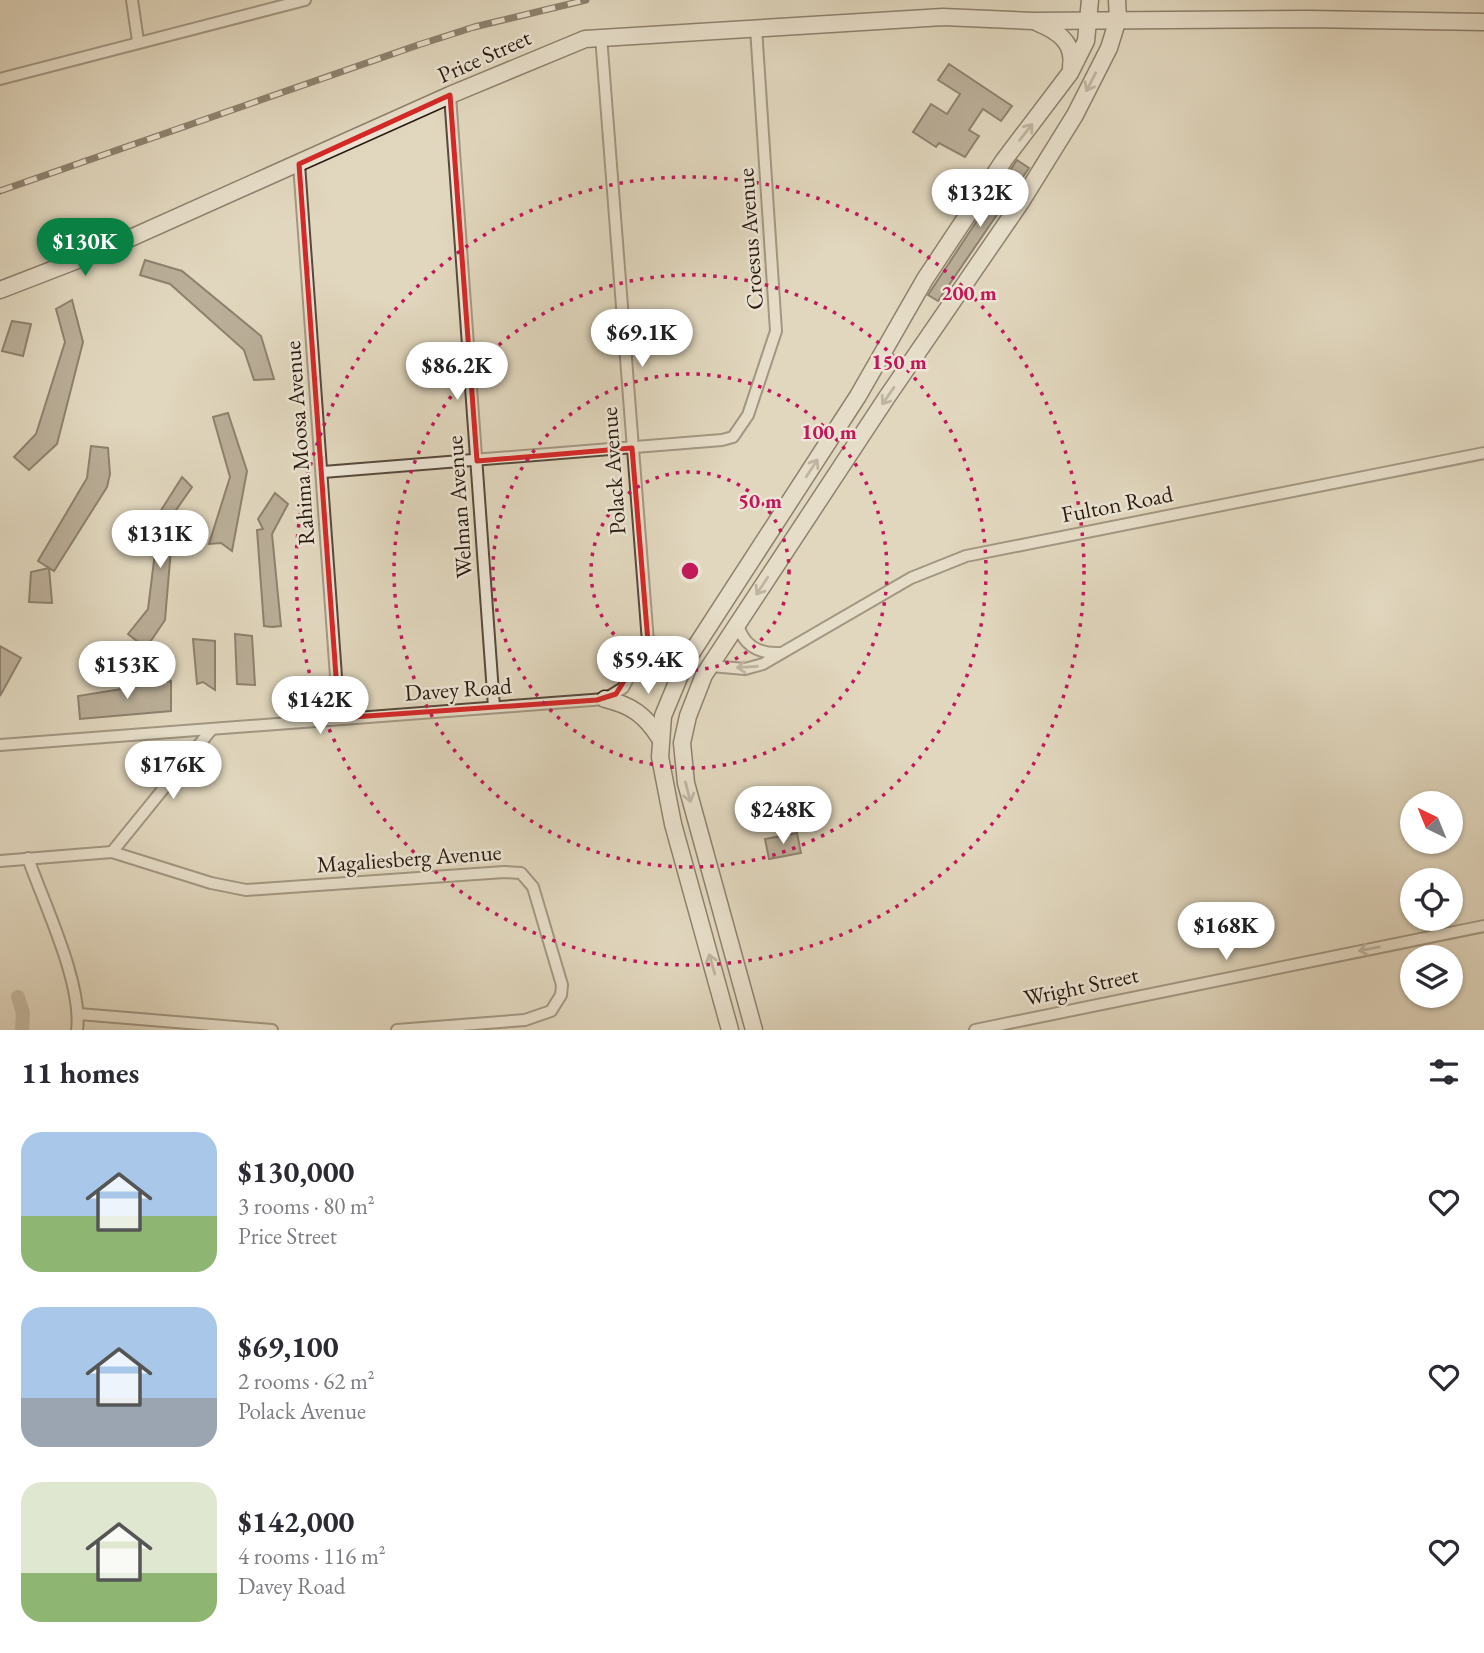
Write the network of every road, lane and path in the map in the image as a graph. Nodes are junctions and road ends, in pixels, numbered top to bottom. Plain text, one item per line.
1 (132, 0) edge
2 (305, 0) edge
3 (1090, 0) edge
4 (1117, 0) edge
5 (288, 2) edge
6 (1118, 19) junction
7 (1032, 21) junction
8 (1090, 21) junction
9 (1484, 22) edge
10 (756, 29) junction
11 (601, 37) junction
12 (138, 41) junction
13 (1070, 73) junction
14 (0, 79) edge
15 (450, 95) junction
16 (299, 164) junction
17 (0, 290) edge
18 (632, 448) junction
19 (1484, 453) edge
20 (477, 461) junction
21 (323, 472) junction
22 (738, 622) junction
23 (648, 642) junction
24 (697, 647) junction
25 (779, 653) junction
26 (711, 666) junction
27 (605, 699) junction
28 (494, 707) junction
29 (339, 719) junction
30 (211, 730) junction
31 (659, 737) junction
32 (0, 745) edge
33 (111, 852) junction
34 (28, 858) junction
35 (0, 861) edge
36 (1484, 926) edge
37 (79, 1014) junction
38 (77, 1030) edge
39 (272, 1030) edge
40 (397, 1030) edge
41 (730, 1030) edge
42 (754, 1030) edge
43 (975, 1030) edge

1 - 12 street
2 - 5 street
3 - 8 main road
4 - 6 main road
5 - 12 street
6 - 8 main road, Price Street
6 - 9 main road, Price Street
6 -> 22 main road
7 - 8 main road, Price Street
7 - 10 main road, Price Street
7 - 13 main road
8 - 13 main road
10 - 11 main road, Price Street
10 - 18 street, Croesus Avenue
11 - 15 main road, Price Street
11 - 18 street, Polack Avenue
12 - 14 street
24 -> 13 main road
15 - 16 main road, Price Street
15 - 20 street, Welman Avenue
16 - 17 main road, Price Street
16 - 21 street, Rahima Moosa Avenue
18 - 20 street
18 - 23 street, Polack Avenue
19 - 25 street, Fulton Road
20 - 21 street
20 - 28 street, Welman Avenue
21 - 29 street, Rahima Moosa Avenue
22 - 25 street
22 - 26 main road
23 - 24 street
23 - 27 street, Davey Road
24 - 31 main road
25 -> 26 street, Fulton Road
26 -> 42 main road
27 - 28 street, Davey Road
27 - 31 main road
28 - 29 street, Davey Road
29 - 30 street, Davey Road
30 - 32 street, Davey Road
30 - 33 street
41 -> 31 main road
33 - 34 street, Magaliesberg Avenue
33 - 40 street, Magaliesberg Avenue
34 - 35 street, Magaliesberg Avenue
34 - 37 street
36 -> 43 street, Wright Street
37 - 38 street
37 - 39 street

